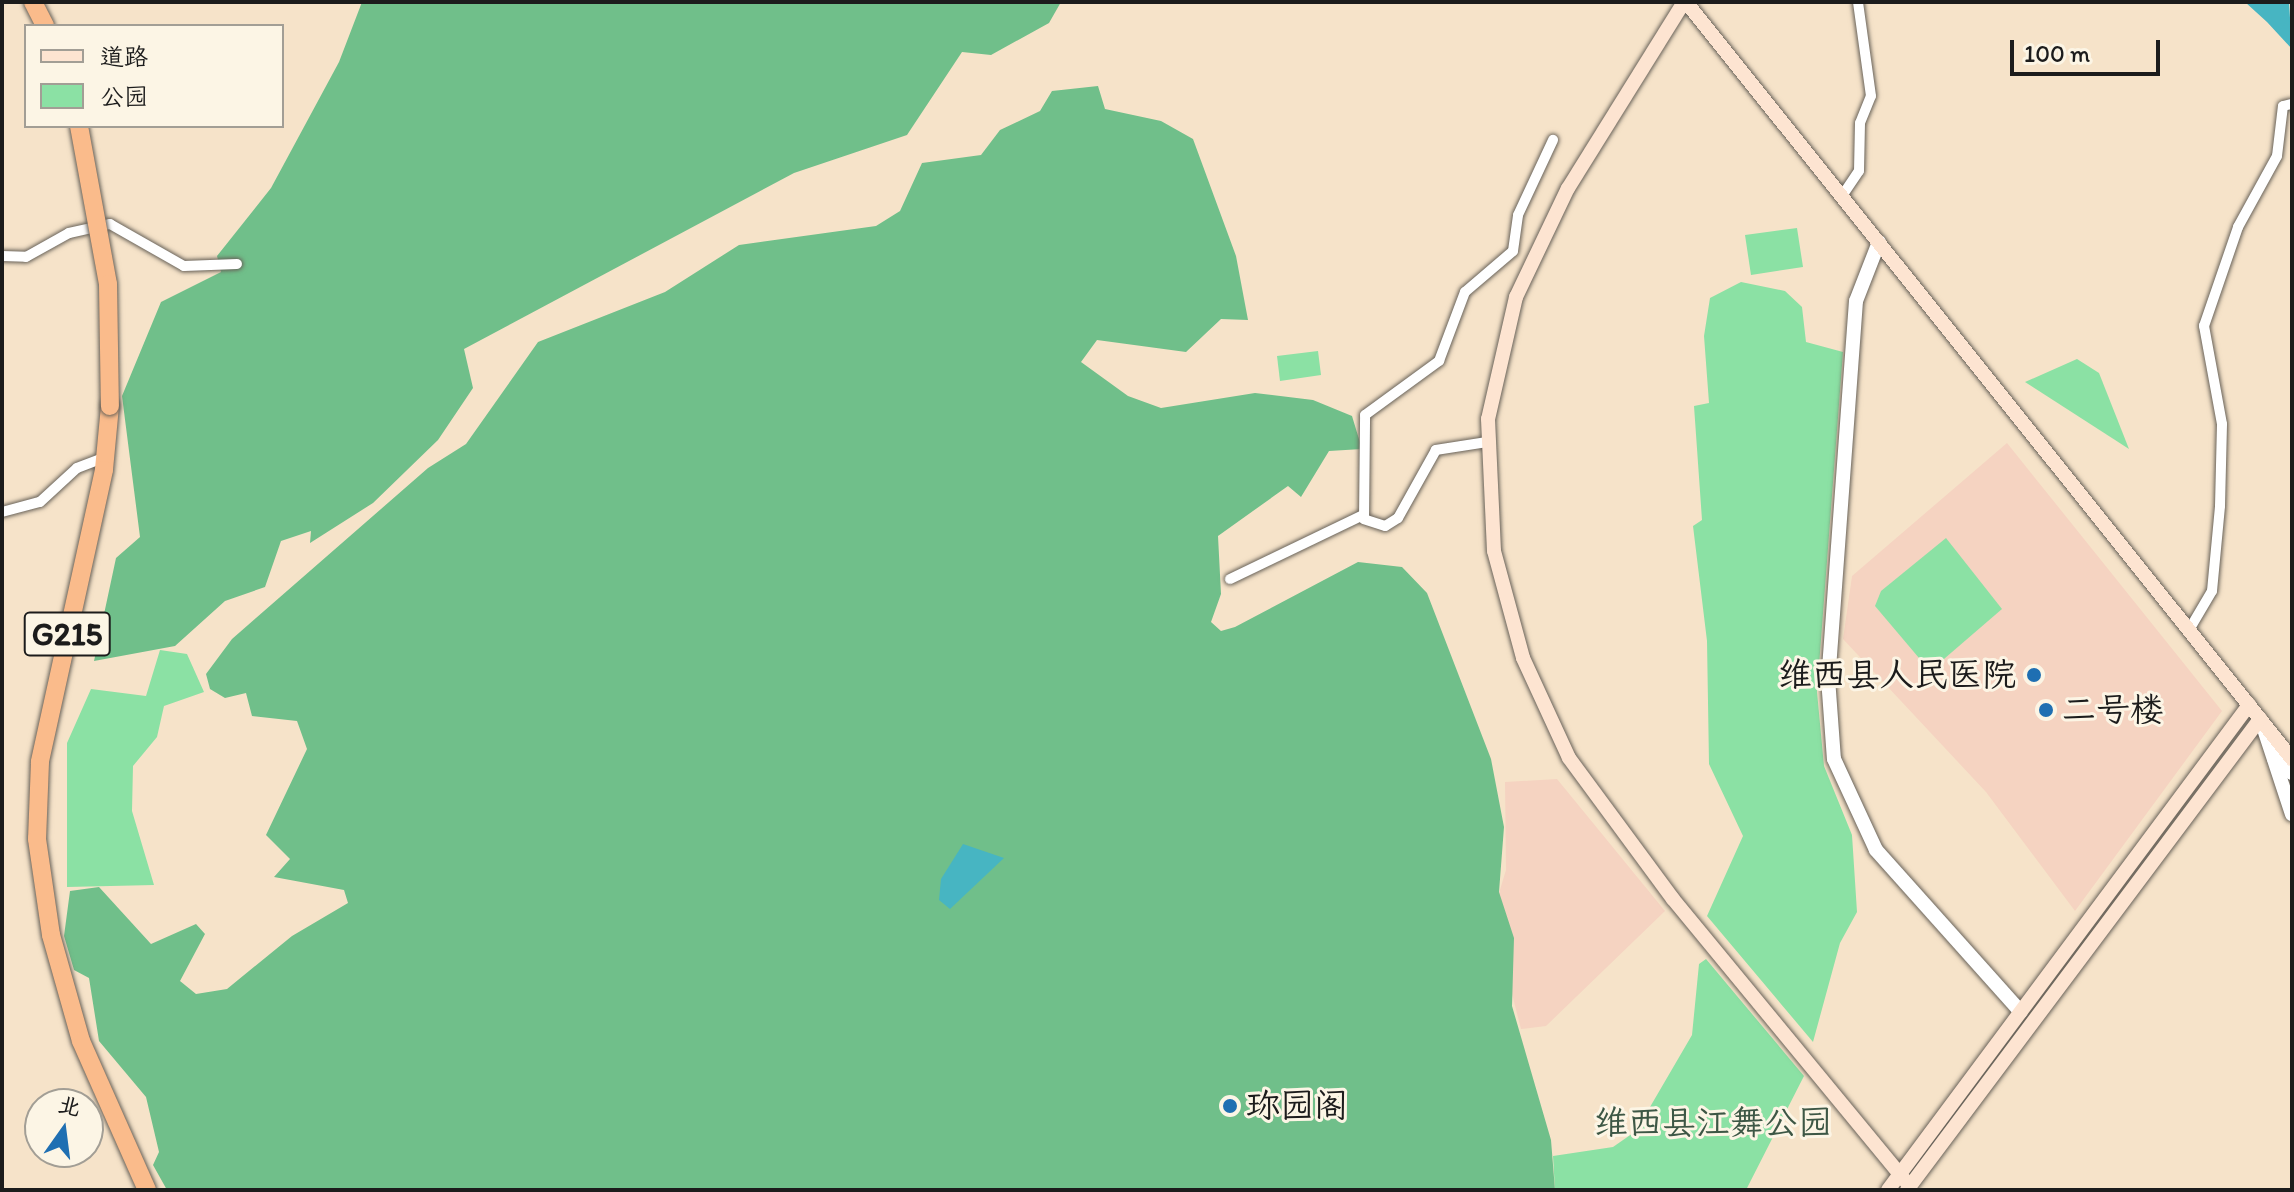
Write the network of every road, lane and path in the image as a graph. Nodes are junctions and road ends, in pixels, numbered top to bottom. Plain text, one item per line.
1 (33, 2) edge
2 (1685, 2) edge
3 (1858, 2) edge
4 (44, 24) edge
5 (2292, 104) edge
6 (79, 128) edge
7 (1553, 140) dead end
8 (1842, 196) junction
9 (1879, 242) junction
10 (2, 256) edge
11 (237, 264) dead end
12 (1487, 442) junction
13 (106, 457) junction
14 (2, 512) edge
15 (1363, 515) junction
16 (1230, 579) dead end
17 (2189, 630) junction
18 (2249, 705) junction
19 (2260, 719) junction
20 (2274, 759) junction
21 (2292, 759) edge
22 (2292, 773) edge
23 (2292, 814) edge
24 (2021, 1012) junction
25 (1902, 1171) junction
26 (1911, 1189) edge
27 (147, 1190) edge
28 (1888, 1190) edge

1 - 4 highway
2 - 8 main road
2 - 12 main road
3 - 8 street
5 - 17 street
6 - 13 highway, G215, bridge
7 - 15 street
8 - 9 main road
9 - 17 main road
9 - 24 street
10 - 11 street
12 - 15 street
12 - 25 main road
13 - 14 street
13 - 27 highway, G215
15 - 16 street
17 - 18 main road
18 - 19 main road
18 - 24 main road
19 - 20 street
19 - 21 main road
19 - 26 main road
20 - 22 street
20 - 23 street
24 - 25 main road
25 - 26 main road
25 - 28 main road

